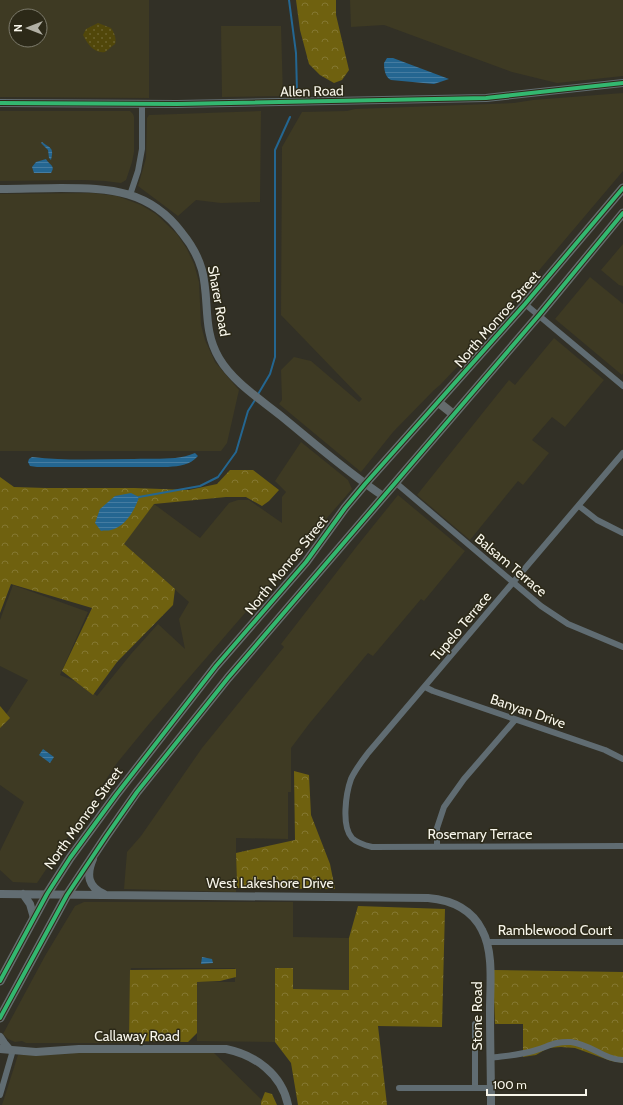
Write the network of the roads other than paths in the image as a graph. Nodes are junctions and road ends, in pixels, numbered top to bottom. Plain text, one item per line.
1 (623, 84) edge
2 (0, 103) edge
3 (142, 104) junction
4 (623, 188) edge
5 (0, 189) edge
6 (130, 195) junction
7 (623, 213) edge
8 (590, 227) junction
9 (602, 238) junction
10 (525, 304) junction
11 (538, 315) junction
12 (623, 386) edge
13 (438, 402) junction
14 (453, 414) junction
15 (623, 453) edge
16 (396, 482) junction
17 (365, 484) junction
18 (383, 496) junction
19 (578, 506) junction
20 (623, 533) edge
21 (293, 576) junction
22 (513, 583) junction
23 (305, 587) junction
24 (282, 589) junction
25 (293, 602) junction
26 (623, 647) edge
27 (216, 666) junction
28 (208, 677) junction
29 (228, 678) junction
30 (221, 687) junction
31 (425, 687) junction
32 (516, 720) junction
33 (623, 758) edge
34 (127, 780) junction
35 (137, 792) junction
36 (346, 826) joint
37 (437, 846) junction
38 (623, 846) edge
39 (94, 855) junction
40 (0, 894) edge
41 (23, 894) junction
42 (46, 894) junction
43 (107, 895) junction
44 (68, 896) junction
45 (34, 918) junction
46 (482, 929) joint
47 (487, 942) junction
48 (623, 942) edge
49 (0, 981) edge
50 (0, 1018) edge
51 (475, 1024) dead end
52 (0, 1037) edge
53 (0, 1049) edge
54 (12, 1050) junction
55 (490, 1058) junction
56 (623, 1060) edge
57 (399, 1088) dead end
58 (475, 1088) junction
59 (491, 1088) junction
60 (0, 1095) edge
61 (288, 1105) edge
62 (491, 1105) edge

1 - 3 street, Allen Road
2 - 3 street, Allen Road
3 - 6 street
4 - 8 main road, North Monroe Street
5 - 6 street, Sharer Road
6 - 17 street, Sharer Road
7 - 9 main road, North Monroe Street
8 - 9 main road
8 - 10 main road, North Monroe Street
9 - 11 main road, North Monroe Street
10 - 11 street
10 - 13 main road, North Monroe Street
11 - 12 street
11 - 14 main road, North Monroe Street
13 - 14 main road
13 - 17 main road, North Monroe Street
14 - 16 main road, North Monroe Street
15 - 19 street, Tupelo Terrace
16 - 18 main road, North Monroe Street
16 - 22 street, Balsam Terrace
17 - 18 street, Sharer Road
17 - 21 main road, North Monroe Street
18 - 23 main road, North Monroe Street
19 - 20 street
19 - 22 street, Tupelo Terrace
21 - 23 main road
21 - 24 main road, North Monroe Street
22 - 26 street, Balsam Terrace
22 - 31 street, Tupelo Terrace
23 - 25 main road, North Monroe Street
24 - 25 main road
24 - 27 main road, North Monroe Street
25 - 29 main road, North Monroe Street
27 - 28 main road, North Monroe Street
27 - 29 main road
28 - 30 main road
28 - 34 main road, North Monroe Street
29 - 30 main road, North Monroe Street
30 - 35 main road, North Monroe Street
31 - 32 street, Banyan Drive
31 - 36 street, Tupelo Terrace
32 - 33 street, Banyan Drive
32 - 37 street
34 - 35 main road
34 - 42 main road, North Monroe Street
35 - 39 main road, North Monroe Street
36 - 37 street, Rosemary Terrace
37 - 38 street, Rosemary Terrace
39 - 43 street
39 - 44 main road, North Monroe Street
40 - 41 street, West Lakeshore Drive
41 - 42 street, West Lakeshore Drive
41 - 45 street
42 - 44 street, West Lakeshore Drive
42 - 45 main road, North Monroe Street
43 - 44 street, West Lakeshore Drive
43 - 46 street, West Lakeshore Drive
44 - 50 main road, North Monroe Street
45 - 49 main road, North Monroe Street
46 - 47 street, Stone Road
47 - 48 street, Ramblewood Court
47 - 55 street, Stone Road
51 - 58 street
52 - 54 street
53 - 54 street, Callaway Road
54 - 60 street
54 - 61 street, Callaway Road
55 - 56 street
55 - 59 street, Stone Road
57 - 58 street
58 - 59 street
59 - 62 street, Stone Road

